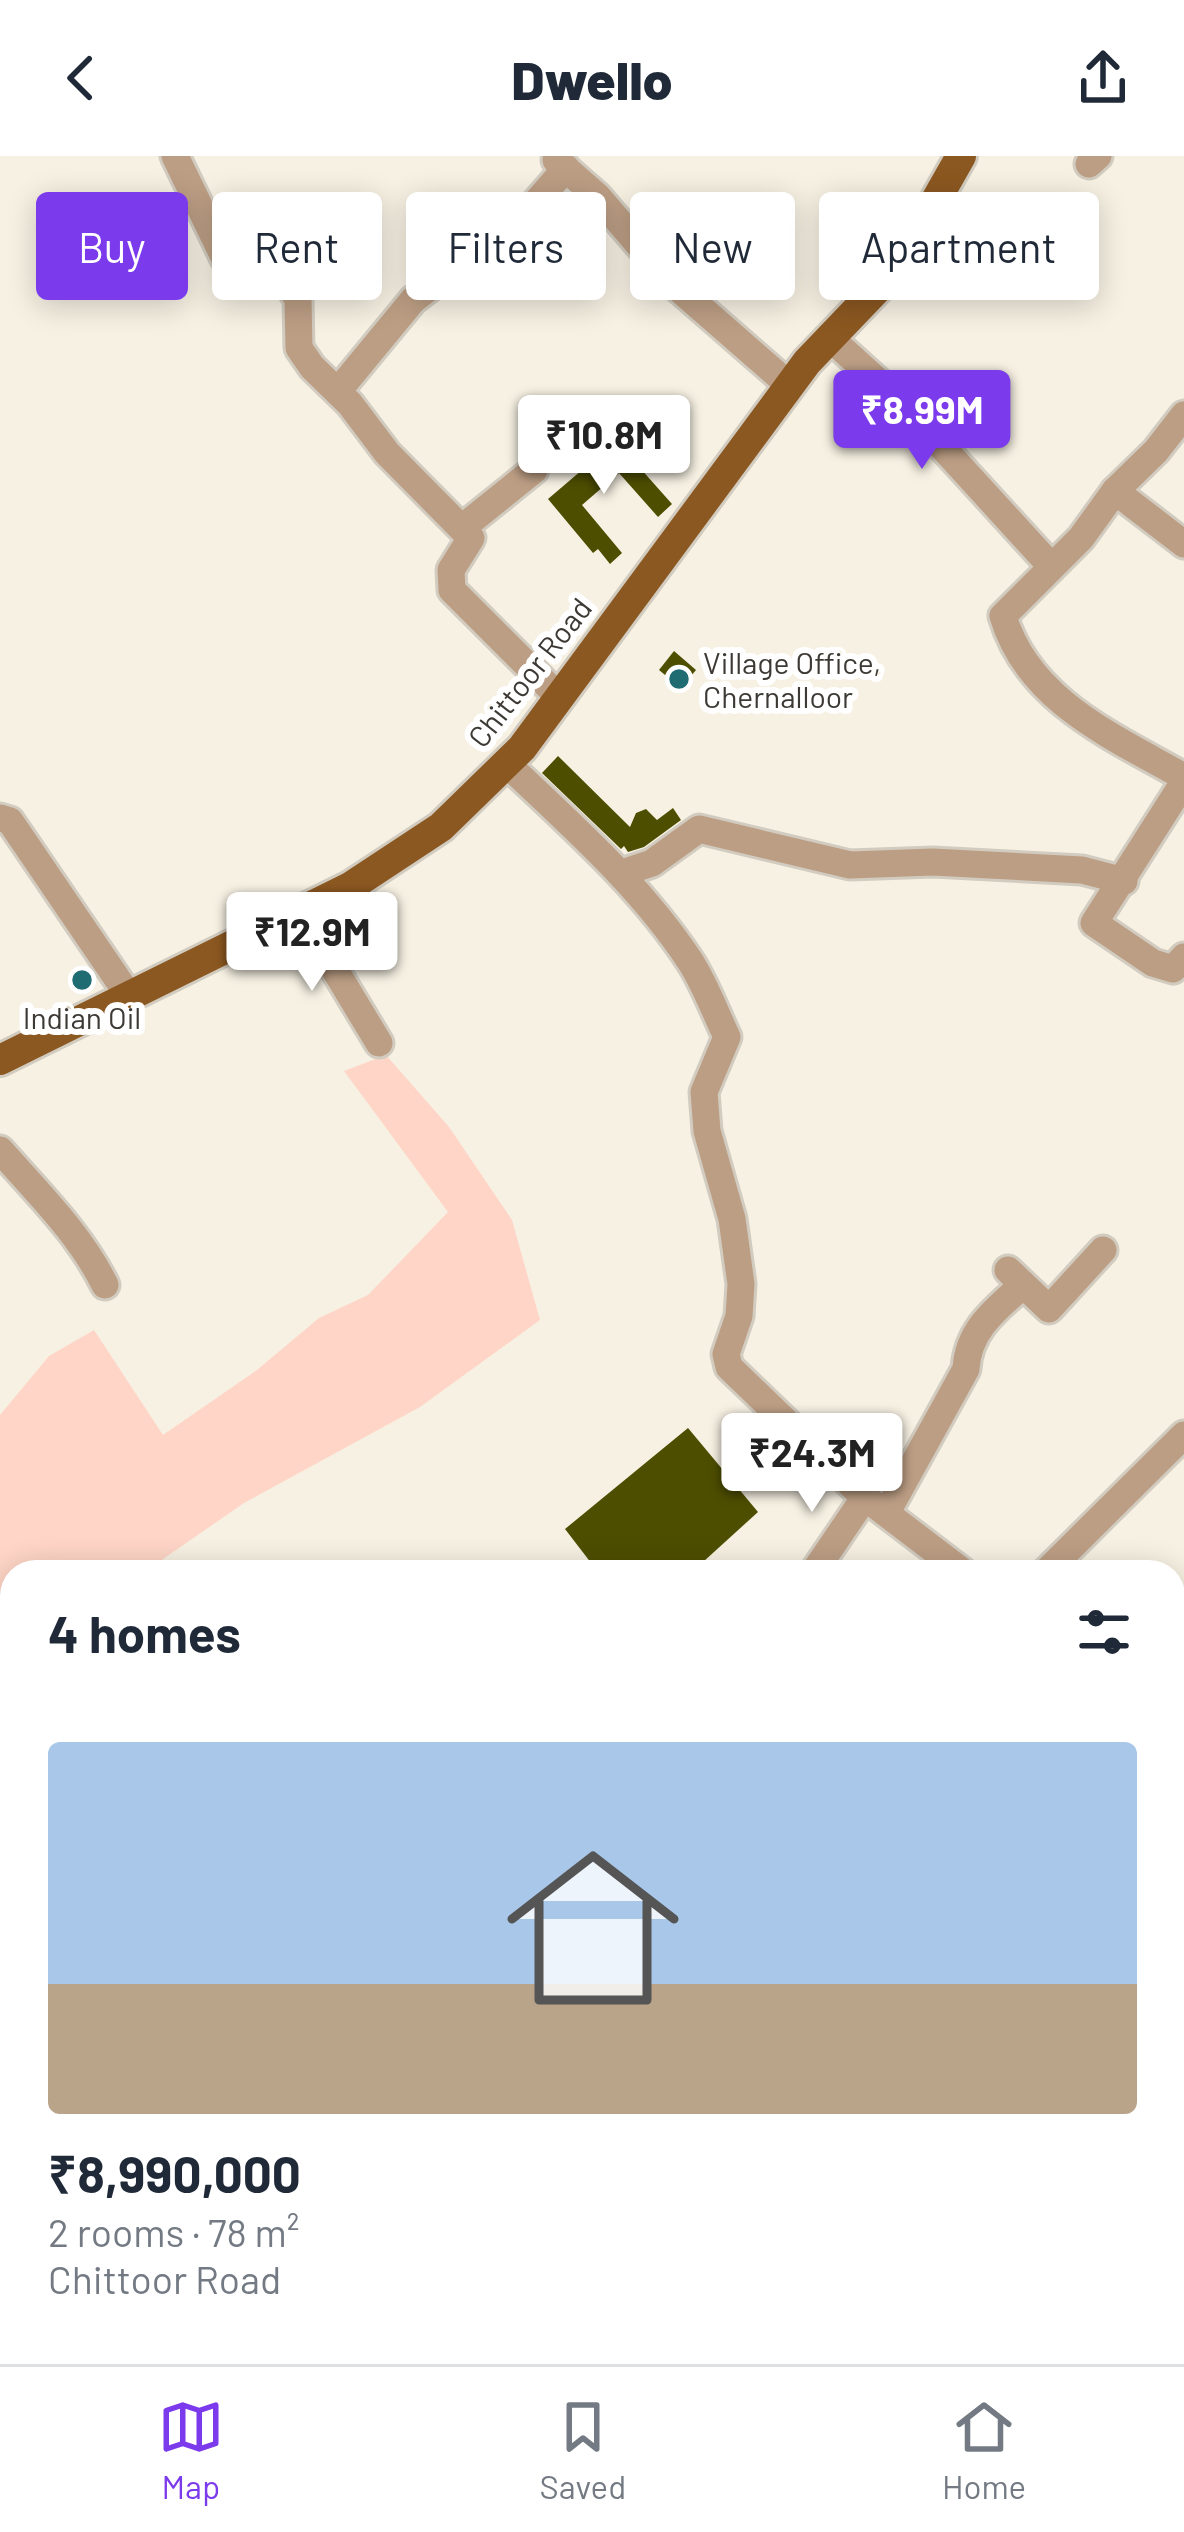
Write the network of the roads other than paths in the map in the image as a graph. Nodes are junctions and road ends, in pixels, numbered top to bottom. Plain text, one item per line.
1 (175, 156) edge
2 (961, 156) edge
3 (558, 162) edge
4 (830, 338) junction
5 (789, 386) junction
6 (338, 391) junction
7 (1184, 415) edge
8 (535, 470) dead end
9 (1114, 491) junction
10 (463, 527) junction
11 (1184, 544) edge
12 (1050, 565) junction
13 (559, 698) junction
14 (506, 763) junction
15 (1184, 780) edge
16 (3, 816) edge
17 (622, 873) junction
18 (1124, 880) junction
19 (300, 913) junction
20 (1184, 957) edge
21 (129, 996) junction
22 (379, 1043) dead end
23 (0, 1060) edge
24 (0, 1150) edge
25 (1102, 1250) dead end
26 (105, 1285) dead end
27 (1184, 1435) edge
28 (876, 1505) junction
29 (825, 1560) edge
30 (947, 1560) edge
31 (1058, 1560) edge

1 - 6 street
2 - 4 main road, Chittoor Road
3 - 5 street
3 - 6 street
4 - 5 main road, Chittoor Road
4 - 12 street
5 - 13 main road, Chittoor Road
6 - 10 street
7 - 9 street
8 - 10 street
9 - 11 street
9 - 12 street
10 - 13 street
12 - 15 street
13 - 14 main road, Chittoor Road
14 - 17 street
14 - 19 main road, Chittoor Road
15 - 18 street
16 - 21 street
17 - 18 street
17 - 28 street
18 - 20 street
19 - 21 main road, Chittoor Road
19 - 22 street
21 - 23 main road, Chittoor Road
24 - 26 street
25 - 28 street
27 - 31 street
28 - 29 street
28 - 30 street

